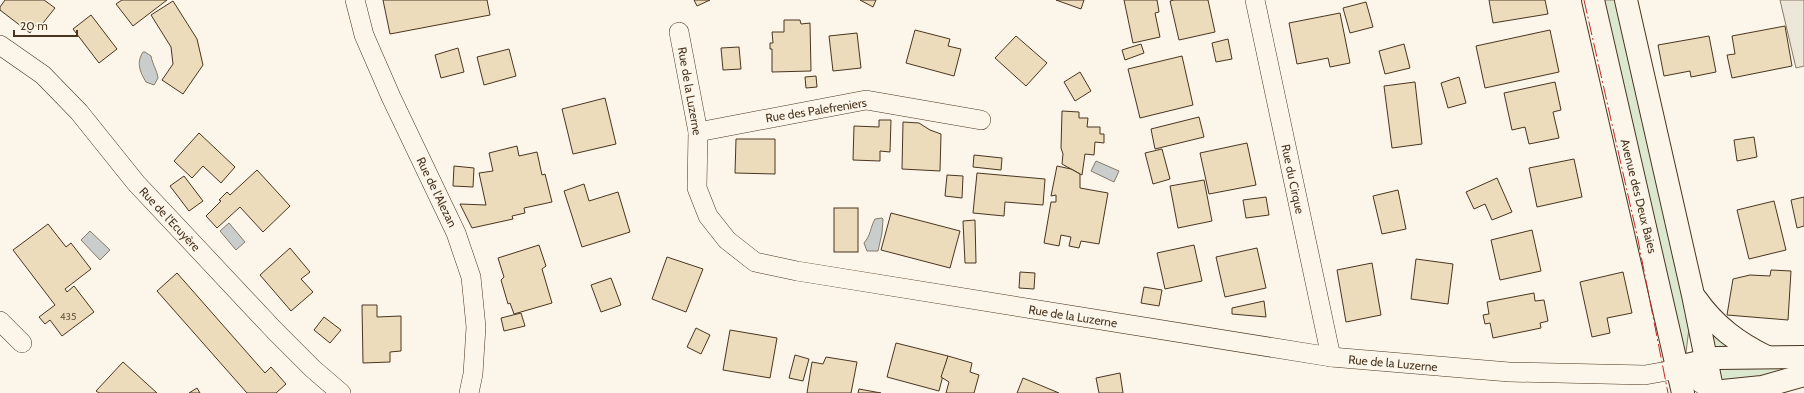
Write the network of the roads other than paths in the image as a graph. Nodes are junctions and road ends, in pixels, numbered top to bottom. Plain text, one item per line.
1 (355, 0) edge
2 (1255, 0) edge
3 (1594, 0) edge
4 (1626, 0) edge
5 (1632, 28) junction
6 (679, 32) dead end
7 (1602, 37) junction
8 (0, 45) edge
9 (981, 120) dead end
10 (698, 132) junction
11 (1657, 136) junction
12 (1625, 142) junction
13 (1693, 295) junction
14 (0, 321) edge
15 (22, 343) dead end
16 (1331, 357) junction
17 (1767, 357) junction
18 (1804, 357) edge
19 (1706, 360) junction
20 (1678, 367) junction
21 (1645, 375) junction
22 (1804, 375) edge
23 (1768, 388) edge
24 (341, 393) edge
25 (469, 393) edge
26 (1680, 393) edge
27 (1683, 393) edge
28 (1710, 393) edge

1 - 25 street, Rue de l'Alezan
2 - 16 street, Rue du Cirque
3 - 7 main road, Avenue des Deux Baies
4 - 5 main road
5 - 7 main road
5 - 11 main road
6 - 10 street, Rue de la Luzerne
7 - 12 main road, Avenue des Deux Baies
8 - 24 street, Rue de l'Ecuyère
9 - 10 street, Rue des Palefreniers
10 - 16 street, Rue de la Luzerne
11 - 12 main road
11 - 13 main road
12 - 20 main road, Avenue des Deux Baies
13 - 17 main road
13 - 19 main road
14 - 15 street
16 - 21 street, Rue de la Luzerne
17 - 18 main road
17 - 19 main road
19 - 20 main road
19 - 28 main road
20 - 21 street, Rue de la Luzerne
20 - 27 main road, Avenue des Deux Baies
20 - 28 street
21 - 26 street, Rue de la Luzerne
22 - 23 main road
23 - 28 main road

